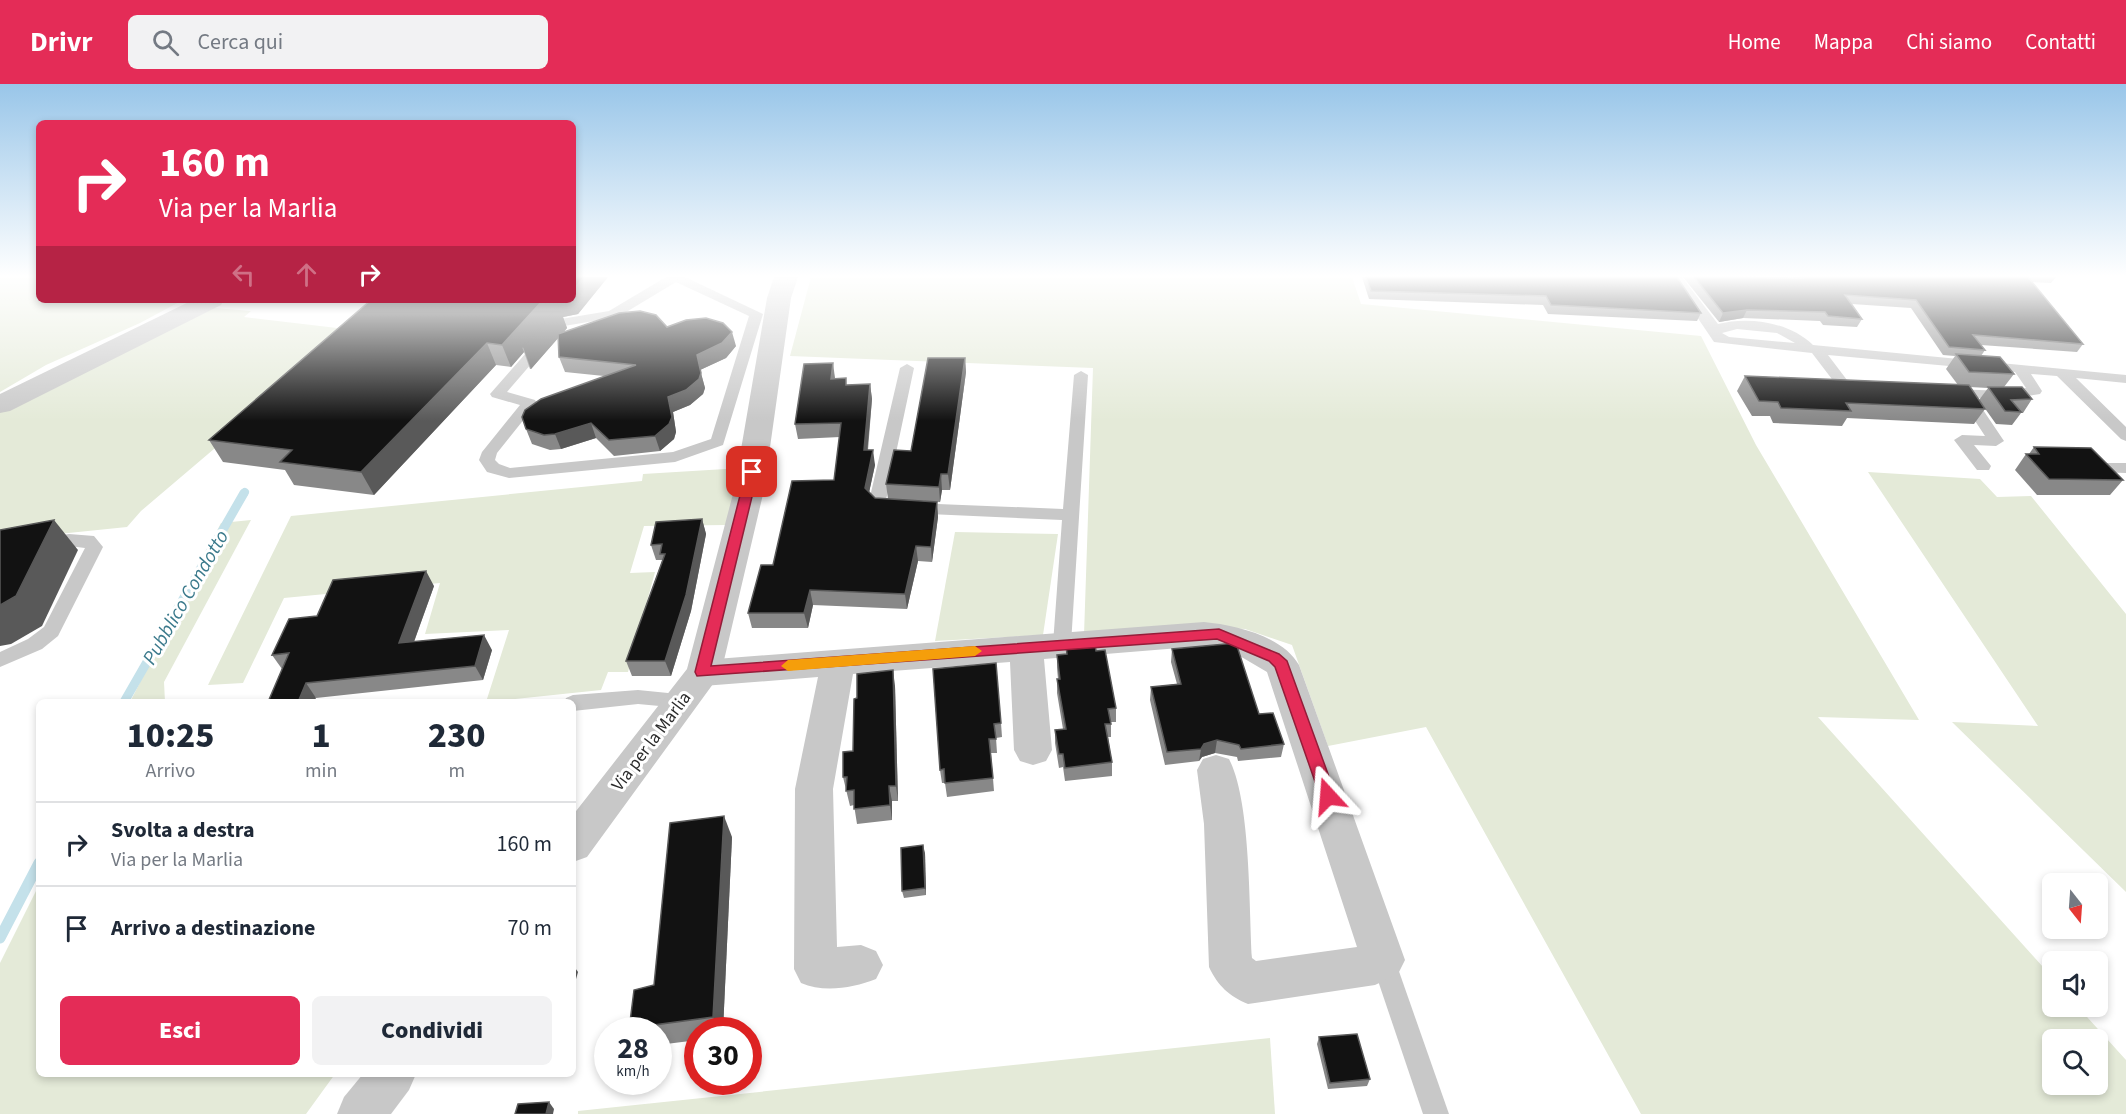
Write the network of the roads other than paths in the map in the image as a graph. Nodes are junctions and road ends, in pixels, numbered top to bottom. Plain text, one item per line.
1 (161, 325) edge
2 (559, 325) edge
3 (753, 325) edge
4 (775, 325) edge
5 (1711, 325) edge
6 (1737, 325) edge
7 (1738, 325) edge
8 (1814, 349) junction
9 (2019, 367) junction
10 (907, 368) dead end
11 (2061, 372) junction
12 (1081, 375) dead end
13 (2126, 379) edge
14 (1870, 389) edge
15 (1941, 393) edge
16 (1965, 394) junction
17 (0, 405) edge
18 (2126, 436) edge
19 (1983, 466) dead end
20 (2104, 468) edge
21 (2126, 468) edge
22 (1071, 514) junction
23 (0, 551) edge
24 (1044, 646) junction
25 (0, 660) edge
26 (838, 662) junction
27 (692, 686) junction
28 (576, 703) edge
29 (1033, 750) dead end
30 (1216, 770) dead end
31 (576, 841) edge
32 (1383, 960) junction
33 (861, 965) dead end
34 (391, 1077) edge
35 (361, 1114) edge
36 (1436, 1114) edge

1 - 17 street
2 - 3 lane
4 - 27 street, Via per la Marlia
5 - 6 lane
7 - 8 lane
8 - 9 lane
8 - 14 lane
9 - 11 lane
9 - 16 lane
10 - 22 lane
11 - 13 lane
11 - 18 lane
12 - 22 lane
15 - 16 lane
16 - 19 lane
20 - 21 lane
22 - 24 lane
23 - 25 lane
24 - 26 street
24 - 29 street
24 - 32 street
26 - 27 street
26 - 33 street
27 - 28 lane
27 - 31 street, Via per la Marlia
30 - 32 street
32 - 36 lane
34 - 35 street

